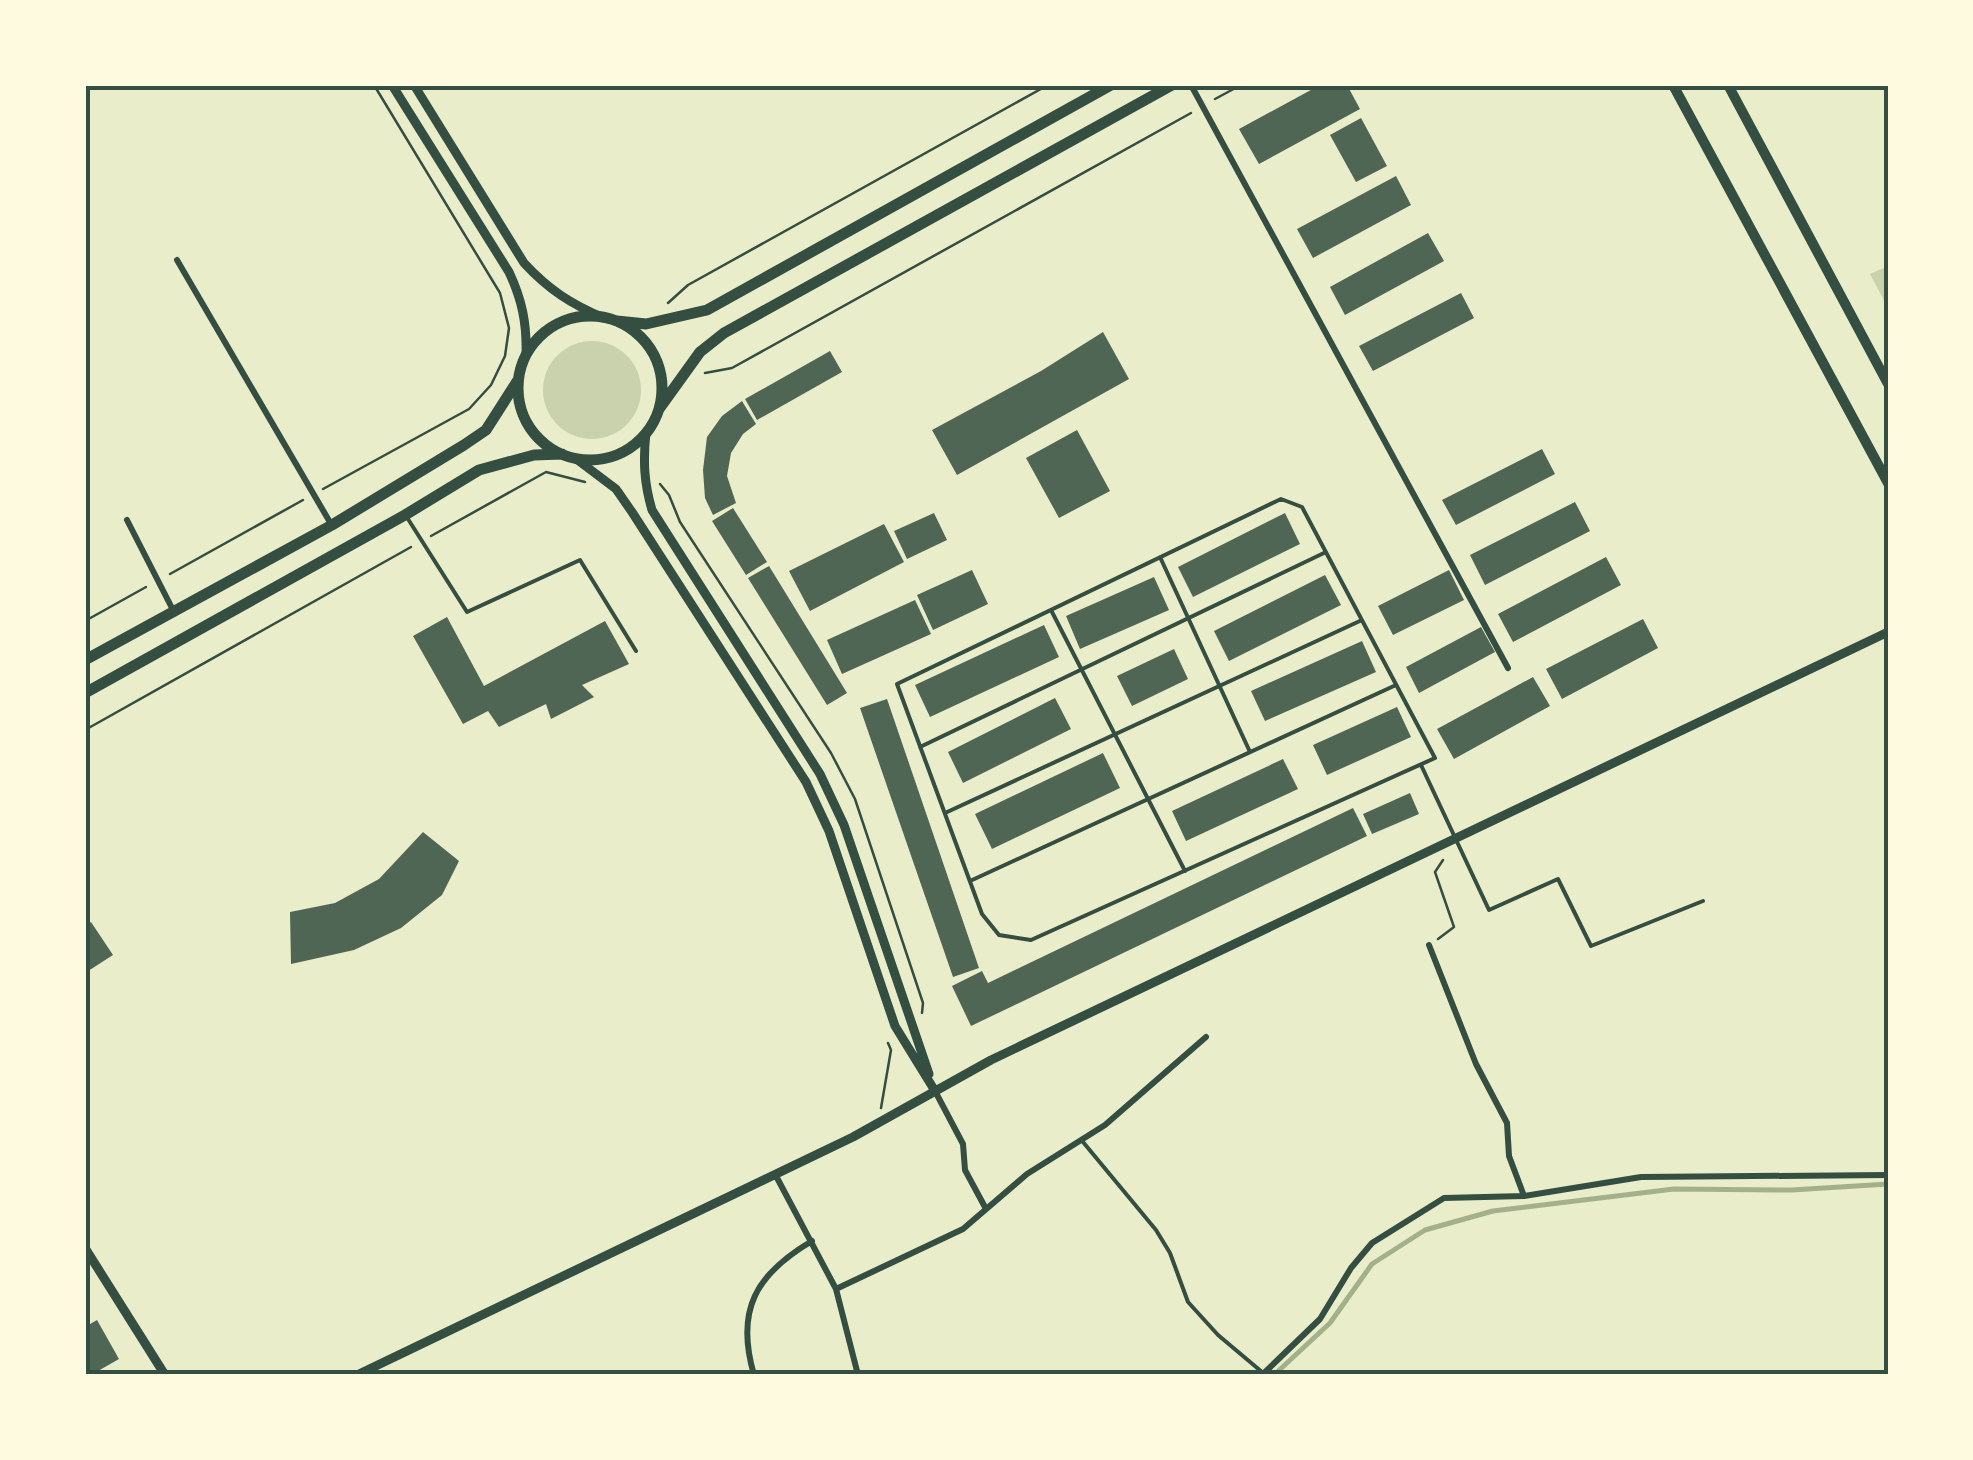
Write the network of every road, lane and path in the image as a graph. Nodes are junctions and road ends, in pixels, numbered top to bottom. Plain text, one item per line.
1 (374, 85) edge
2 (392, 85) edge
3 (414, 85) edge
4 (1048, 85) edge
5 (1111, 85) edge
6 (1172, 85) edge
7 (1191, 85) edge
8 (1240, 85) edge
9 (1673, 85) edge
10 (1728, 85) edge
11 (1202, 106) junction
12 (178, 260) dead end
13 (611, 320) junction
14 (646, 324) junction
15 (526, 354) junction
16 (679, 378) junction
17 (518, 380) junction
18 (1888, 384) edge
19 (659, 409) junction
20 (646, 432) junction
21 (569, 456) junction
22 (1888, 483) edge
23 (590, 484) dead end
24 (314, 494) junction
25 (405, 516) junction
26 (127, 520) dead end
27 (332, 526) junction
28 (422, 541) junction
29 (1326, 552) junction
30 (1160, 557) junction
31 (158, 580) junction
32 (1051, 610) junction
33 (174, 613) junction
34 (1189, 618) junction
35 (1362, 620) junction
36 (85, 621) edge
37 (1888, 632) edge
38 (636, 651) dead end
39 (85, 660) edge
40 (1081, 668) junction
41 (1508, 668) dead end
42 (1396, 685) junction
43 (1220, 686) junction
44 (85, 693) edge
45 (85, 730) edge
46 (1115, 734) junction
47 (920, 747) junction
48 (1250, 752) junction
49 (1420, 765) junction
50 (1148, 799) junction
51 (945, 813) junction
52 (1458, 838) junction
53 (1185, 871) junction
54 (970, 882) junction
55 (1703, 902) dead end
56 (1429, 945) joint
57 (885, 1032) dead end
58 (1206, 1037) dead end
59 (935, 1091) junction
60 (878, 1122) junction
61 (1081, 1140) junction
62 (774, 1173) junction
63 (1888, 1175) edge
64 (1524, 1196) junction
65 (986, 1209) junction
66 (812, 1241) junction
67 (85, 1248) edge
68 (836, 1289) junction
69 (1264, 1374) edge
70 (165, 1375) edge
71 (357, 1375) edge
72 (754, 1375) edge
73 (858, 1375) edge

1 - 24 path
2 - 15 street
3 - 13 street
4 - 14 path
5 - 14 main road
6 - 16 main road
7 - 11 street
8 - 11 path
9 - 22 main road
10 - 18 main road
11 - 16 path
11 - 41 street
12 - 24 street
13 - 14 main road
13 - 15 main road
13 - 19 main road
15 - 17 main road
16 - 19 main road
17 - 21 main road
17 - 27 main road
19 - 20 main road
20 - 21 main road
20 - 59 street
21 - 25 main road
21 - 59 street
23 - 28 path
24 - 27 street
24 - 31 path
25 - 28 lane
25 - 44 main road
26 - 31 street
27 - 33 main road
28 - 38 lane
28 - 45 path
29 - 30 lane
29 - 34 lane
29 - 35 lane
30 - 32 lane
30 - 34 lane
31 - 33 street
31 - 36 path
32 - 40 lane
32 - 47 lane
33 - 39 main road
34 - 40 lane
34 - 43 lane
35 - 42 lane
35 - 43 lane
37 - 52 street
40 - 46 lane
40 - 47 lane
42 - 48 lane
42 - 49 lane
43 - 46 lane
43 - 48 lane
46 - 50 lane
46 - 51 lane
47 - 51 lane
48 - 50 lane
49 - 52 lane
49 - 53 lane
50 - 53 lane
50 - 54 lane
51 - 54 lane
52 - 55 lane
52 - 56 path
52 - 59 street
53 - 54 lane
56 - 64 street
57 - 60 path
58 - 61 street
59 - 60 street
59 - 65 street
60 - 62 street
61 - 65 street
61 - 69 lane
62 - 66 street
62 - 71 street
63 - 64 street
64 - 69 street
65 - 68 street
66 - 68 street
66 - 72 street
67 - 70 street
68 - 73 street

